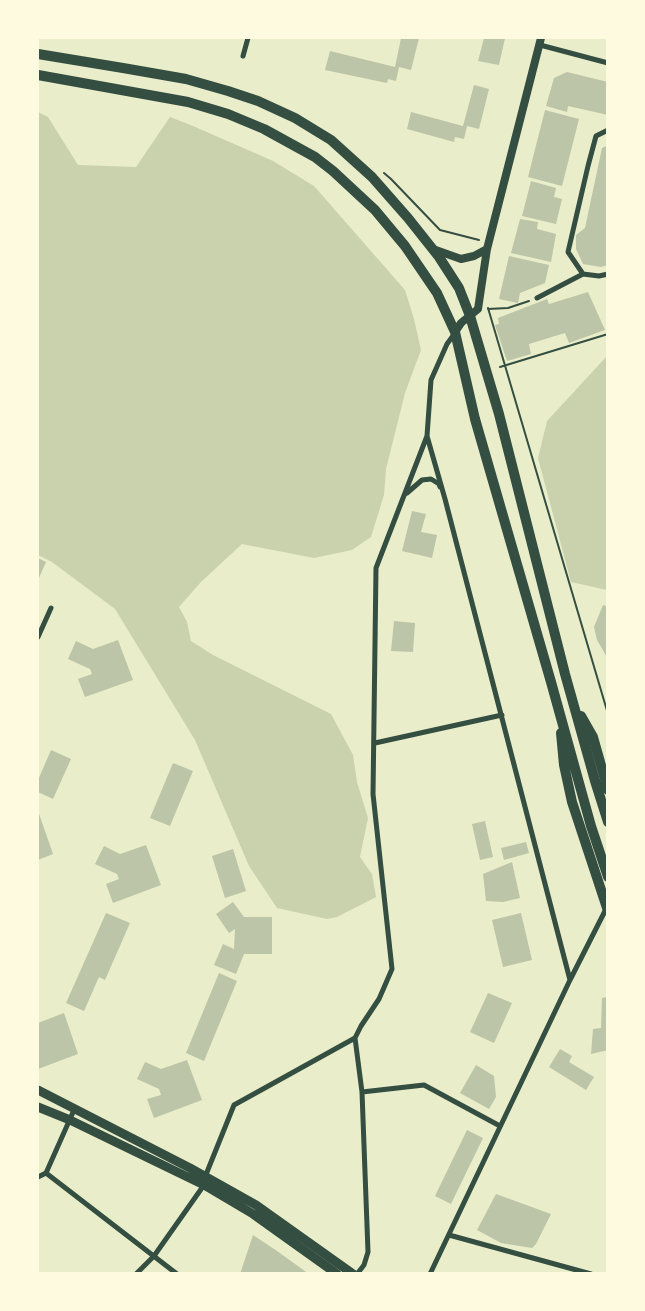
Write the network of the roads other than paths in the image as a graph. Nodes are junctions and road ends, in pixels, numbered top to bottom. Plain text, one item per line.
1 (248, 38) edge
2 (540, 41) edge
3 (38, 54) edge
4 (244, 56) dead end
5 (608, 63) edge
6 (38, 74) edge
7 (608, 130) edge
8 (488, 246) junction
9 (432, 248) junction
10 (583, 274) junction
11 (608, 274) edge
12 (537, 298) road end
13 (474, 312) junction
14 (455, 332) junction
15 (427, 436) junction
16 (405, 494) junction
17 (445, 499) junction
18 (51, 608) dead end
19 (38, 637) edge
20 (574, 705) junction
21 (560, 712) junction
22 (502, 715) junction
23 (375, 743) junction
24 (608, 790) edge
25 (608, 822) edge
26 (608, 877) edge
27 (607, 910) edge
28 (570, 980) junction
29 (355, 1038) junction
30 (38, 1090) edge
31 (362, 1092) junction
32 (38, 1107) edge
33 (74, 1110) junction
34 (70, 1120) junction
35 (500, 1126) junction
36 (46, 1174) junction
37 (38, 1177) edge
38 (205, 1181) junction
39 (449, 1235) junction
40 (154, 1256) junction
41 (136, 1274) edge
42 (177, 1274) edge
43 (336, 1274) edge
44 (355, 1274) edge
45 (430, 1274) edge
46 (591, 1274) edge

1 - 4 street
2 - 5 street
2 - 8 street
3 - 9 main road
6 - 14 main road
7 - 10 street
8 - 9 street
8 - 13 street
9 - 13 main road
10 - 11 street
10 - 12 street
13 - 14 street
13 - 20 main road
14 - 15 street
14 - 21 main road
15 - 16 street
15 - 17 street
16 - 17 street
16 - 23 street
17 - 22 street
18 - 19 street
20 - 24 main road
20 - 25 main road
21 - 26 main road
21 - 27 main road
22 - 23 street
22 - 28 street
23 - 29 street
27 - 28 street
28 - 35 street
29 - 31 street
29 - 38 street
30 - 33 main road
31 - 35 street
31 - 44 street
32 - 34 main road
33 - 34 street
33 - 38 main road
34 - 36 street
34 - 38 main road
35 - 39 street
36 - 37 street
36 - 40 street
38 - 40 street
38 - 43 main road
38 - 44 main road
39 - 45 street
39 - 46 street
40 - 41 street
40 - 42 street

